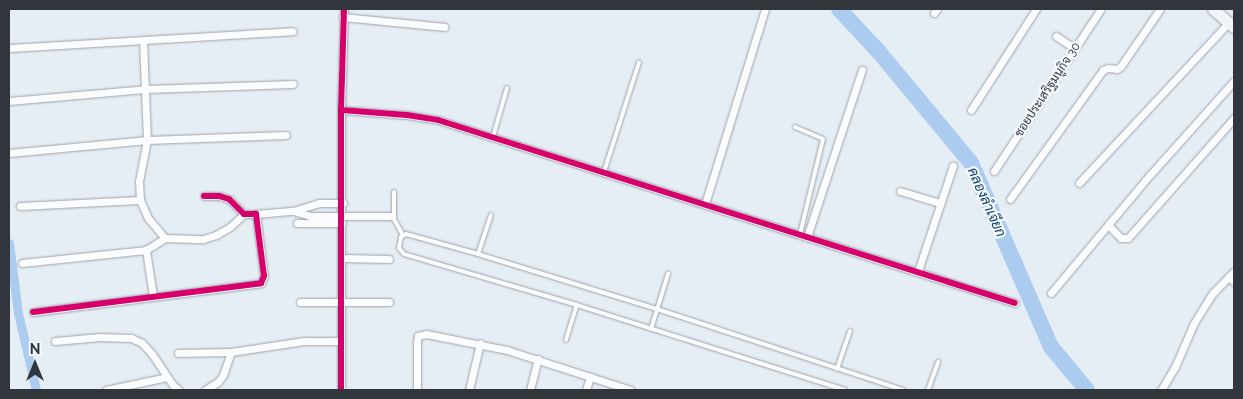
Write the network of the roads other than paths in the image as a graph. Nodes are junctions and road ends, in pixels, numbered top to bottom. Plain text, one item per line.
1 (344, 9) edge
2 (765, 9) edge
3 (1036, 9) edge
4 (1101, 9) edge
5 (1160, 9) edge
6 (1212, 9) edge
7 (343, 17) junction
8 (1232, 24) edge
9 (445, 27) dead end
10 (292, 31) dead end
11 (1056, 36) dead end
12 (143, 40) junction
13 (9, 48) edge
14 (1075, 49) junction
15 (639, 62) dead end
16 (862, 70) dead end
17 (1234, 81) edge
18 (292, 84) dead end
19 (507, 88) dead end
20 (147, 89) junction
21 (9, 101) edge
22 (341, 110) junction
23 (971, 110) dead end
24 (1234, 118) edge
25 (795, 127) dead end
26 (286, 135) dead end
27 (493, 137) junction
28 (147, 140) junction
29 (9, 153) edge
30 (953, 166) dead end
31 (994, 171) dead end
32 (604, 172) junction
33 (1078, 183) dead end
34 (900, 191) dead end
35 (394, 192) dead end
36 (204, 196) dead end
37 (1010, 199) dead end
38 (140, 200) junction
39 (343, 203) junction
40 (940, 203) junction
41 (705, 204) junction
42 (20, 206) dead end
43 (293, 211) junction
44 (244, 214) junction
45 (256, 214) junction
46 (390, 216) dead end
47 (491, 216) dead end
48 (342, 219) junction
49 (298, 223) dead end
50 (1108, 225) junction
51 (403, 235) junction
52 (804, 236) junction
53 (164, 238) junction
54 (146, 250) junction
55 (478, 254) junction
56 (342, 258) junction
57 (390, 259) dead end
58 (22, 263) dead end
59 (918, 272) junction
60 (668, 274) dead end
61 (1232, 276) edge
62 (1051, 293) dead end
63 (153, 296) junction
64 (341, 301) junction
65 (300, 302) dead end
66 (389, 302) dead end
67 (1015, 304) dead end
68 (577, 305) junction
69 (657, 309) junction
70 (33, 312) dead end
71 (651, 329) junction
72 (850, 331) dead end
73 (566, 340) dead end
74 (55, 341) dead end
75 (341, 341) junction
76 (480, 343) junction
77 (231, 352) junction
78 (178, 353) dead end
79 (538, 360) junction
80 (938, 362) dead end
81 (837, 369) junction
82 (167, 377) junction
83 (590, 377) junction
84 (837, 389) edge
85 (1163, 389) edge
86 (106, 390) edge
87 (179, 390) edge
88 (205, 390) edge
89 (342, 390) edge
90 (417, 390) edge
91 (470, 390) edge
92 (530, 390) edge
93 (586, 390) edge
94 (632, 390) edge
95 (845, 390) edge
96 (903, 390) edge
97 (928, 390) edge

1 - 7 street
2 - 41 street
3 - 23 street
4 - 14 street, ซอยประเสริฐมนูกิจ 30
5 - 37 street
6 - 8 main road
7 - 9 street
7 - 22 street
8 - 33 street
10 - 12 street
11 - 14 street
12 - 13 street
12 - 20 street
14 - 31 street, ซอยประเสริฐมนูกิจ 30
15 - 32 lane
16 - 52 street
17 - 50 street
18 - 20 street
19 - 27 lane
20 - 21 street
20 - 28 street
22 - 27 street
22 - 39 street
24 - 50 street
25 - 52 lane
26 - 28 street
27 - 32 street
28 - 29 street
28 - 38 street
30 - 40 street
32 - 41 street
34 - 40 street
35 - 51 lane
36 - 44 street
38 - 42 street
38 - 53 street
39 - 43 street
39 - 48 street
40 - 59 street
41 - 52 street
43 - 45 street
43 - 48 street
44 - 45 street
44 - 53 street
45 - 63 street
46 - 48 street
47 - 55 lane
48 - 49 street
48 - 56 street
50 - 62 street
51 - 55 lane
51 - 68 lane
52 - 59 street
53 - 54 street
54 - 58 street
54 - 63 street
55 - 69 lane
56 - 57 street
56 - 64 street
59 - 67 street
60 - 69 lane
61 - 85 street
63 - 70 street
64 - 65 street
64 - 66 street
64 - 75 street
68 - 71 lane
68 - 73 lane
69 - 71 lane
69 - 81 lane
71 - 84 lane
72 - 81 lane
74 - 82 street
75 - 77 street
75 - 89 street
76 - 79 street
76 - 90 street
76 - 91 street
77 - 78 street
77 - 88 street
79 - 83 street
79 - 92 street
80 - 97 lane
81 - 96 lane
82 - 86 street
82 - 87 street
83 - 93 street
83 - 94 street
84 - 95 lane

